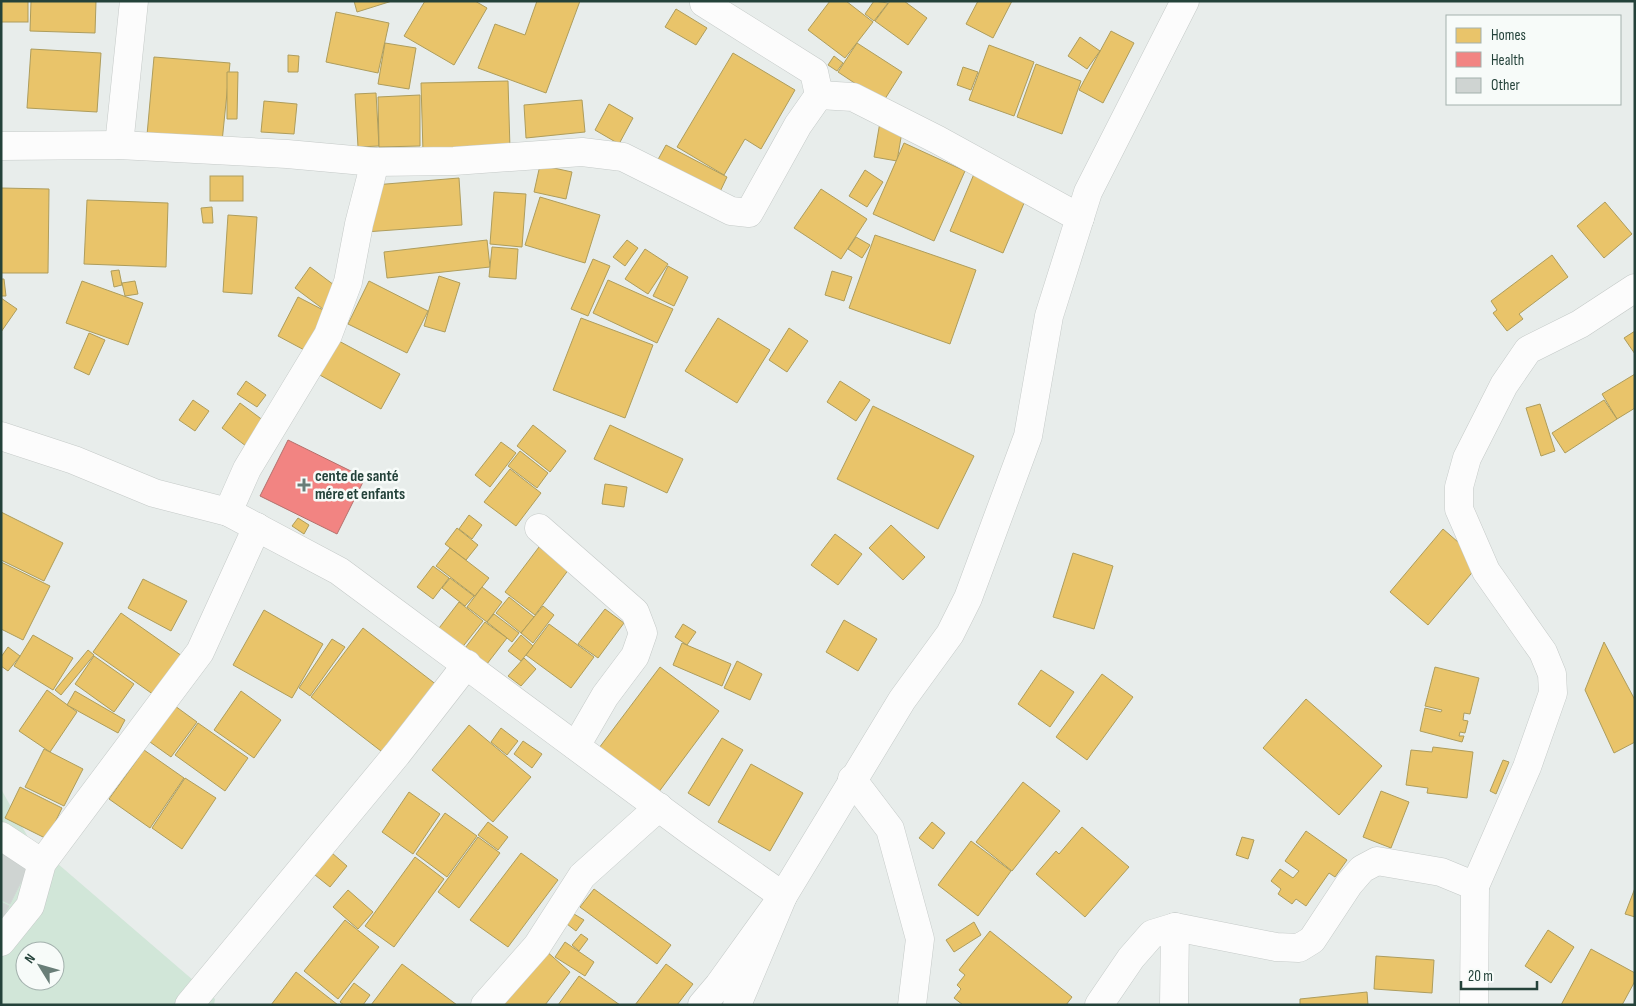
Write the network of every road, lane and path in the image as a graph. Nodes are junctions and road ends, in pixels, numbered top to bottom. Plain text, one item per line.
1 (134, 1) edge
2 (1186, 1) edge
3 (704, 3) dead end
4 (819, 95) junction
5 (119, 145) junction
6 (1, 146) edge
7 (375, 162) junction
8 (1080, 218) junction
9 (1635, 288) edge
10 (1, 436) edge
11 (228, 512) junction
12 (257, 527) junction
13 (539, 528) dead end
14 (466, 664) junction
15 (576, 746) junction
16 (852, 780) junction
17 (658, 807) junction
18 (1, 836) edge
19 (42, 863) junction
20 (1475, 886) junction
21 (783, 896) junction
22 (1175, 927) junction
23 (1, 942) edge
24 (913, 996) edge
25 (189, 1005) edge
26 (485, 1005) edge
27 (702, 1005) edge
28 (737, 1005) edge
29 (936, 1005) edge
30 (1099, 1005) edge
31 (1174, 1005) edge
32 (1474, 1005) edge

1 - 5 street
2 - 8 street
3 - 4 street
4 - 7 street
4 - 8 street
5 - 6 street
5 - 7 street
7 - 11 street
8 - 16 street
9 - 20 street
10 - 11 street
11 - 12 street
12 - 14 street
12 - 19 street
13 - 15 street
14 - 15 street
14 - 25 street
15 - 17 street
16 - 21 street
16 - 24 street
17 - 21 street
17 - 26 street
18 - 19 street
19 - 23 street
20 - 22 street
20 - 32 street
21 - 27 street
21 - 28 street
22 - 30 street
22 - 31 street
24 - 29 street

